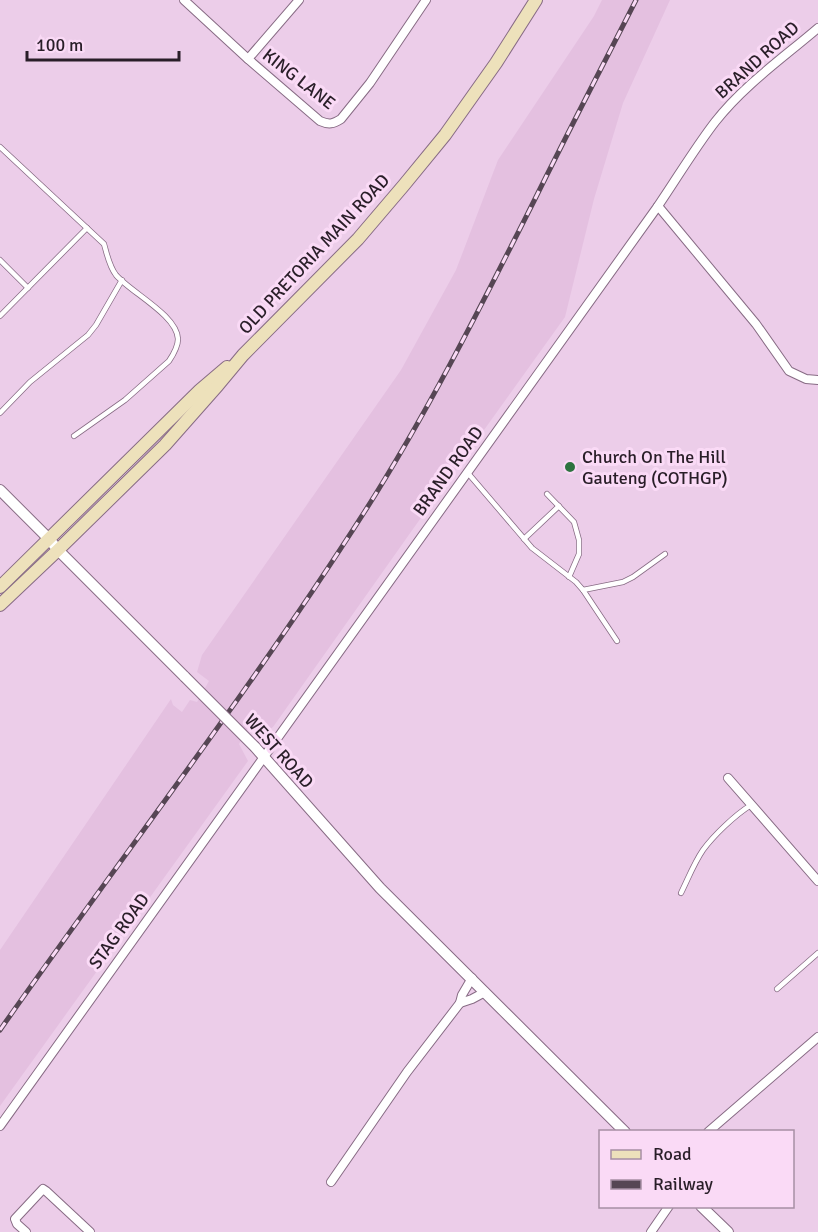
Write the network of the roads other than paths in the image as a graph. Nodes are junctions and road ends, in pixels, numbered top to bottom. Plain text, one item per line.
1 (184, 0) edge
2 (299, 0) edge
3 (426, 0) edge
4 (536, 0) edge
5 (818, 28) edge
6 (248, 59) junction
7 (0, 147) edge
8 (658, 206) junction
9 (87, 228) junction
10 (0, 260) edge
11 (122, 280) junction
12 (28, 288) junction
13 (0, 316) edge
14 (243, 355) junction
15 (818, 380) edge
16 (0, 413) edge
17 (74, 436) dead end
18 (467, 472) junction
19 (0, 490) edge
20 (547, 494) dead end
21 (559, 506) junction
22 (49, 539) junction
23 (524, 539) junction
24 (58, 550) junction
25 (665, 554) dead end
26 (569, 577) junction
27 (0, 587) edge
28 (582, 590) junction
29 (0, 605) edge
30 (617, 641) dead end
31 (264, 756) junction
32 (728, 778) dead end
33 (751, 805) junction
34 (818, 881) edge
35 (681, 893) dead end
36 (818, 953) edge
37 (472, 978) junction
38 (777, 989) dead end
39 (485, 992) junction
40 (460, 1002) junction
41 (818, 1037) edge
42 (0, 1125) edge
43 (624, 1130) edge
44 (709, 1130) edge
45 (331, 1182) dead end
46 (668, 1208) edge
47 (704, 1208) edge
48 (26, 1232) edge
49 (90, 1232) edge
50 (651, 1232) edge
51 (728, 1232) edge

1 - 6 street, KING LANE
2 - 6 street
3 - 6 street, KING LANE
4 - 14 main road, OLD PRETORIA MAIN ROAD
5 - 8 street, BRAND ROAD
7 - 9 lane
8 - 15 street
8 - 18 street, BRAND ROAD
9 - 11 lane
9 - 12 lane
10 - 12 lane
11 - 16 lane
11 - 17 lane
12 - 13 lane
14 - 22 main road, OLD PRETORIA MAIN ROAD
14 - 24 main road, OLD PRETORIA MAIN ROAD
18 - 23 lane
18 - 31 street, BRAND ROAD
19 - 22 street, WEST ROAD
20 - 21 lane
21 - 23 lane
21 - 26 lane
22 - 24 street, WEST ROAD
22 - 27 main road, OLD PRETORIA MAIN ROAD
23 - 26 lane
24 - 29 main road, OLD PRETORIA MAIN ROAD
24 - 31 street, WEST ROAD, bridge
25 - 28 lane
26 - 28 lane
28 - 30 lane
31 - 37 street, WEST ROAD
31 - 42 street, STAG ROAD
32 - 33 street
33 - 34 street
33 - 35 lane
36 - 38 lane
37 - 39 street, WEST ROAD
37 - 40 street
39 - 40 street
39 - 43 street, WEST ROAD
40 - 45 street
41 - 44 street
46 - 50 street
47 - 51 street
48 - 49 street

